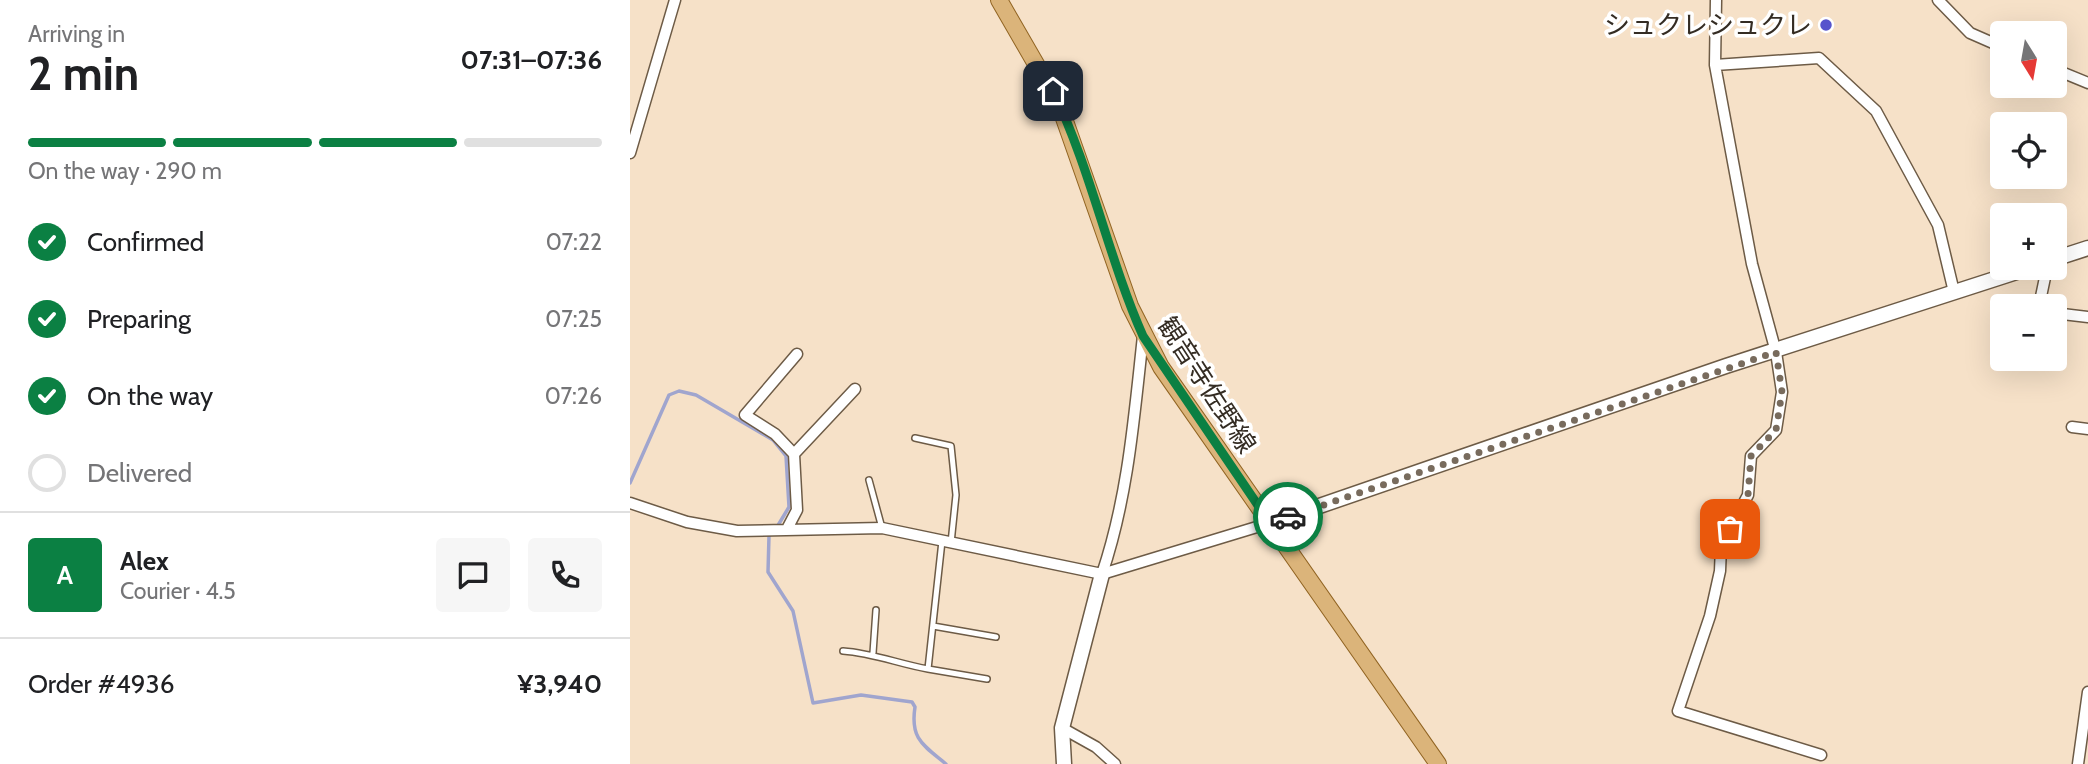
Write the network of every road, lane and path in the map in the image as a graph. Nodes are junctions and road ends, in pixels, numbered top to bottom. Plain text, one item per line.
1 (675, 0) edge
2 (999, 0) edge
3 (1716, 0) edge
4 (1938, 0) edge
5 (1990, 42) edge
6 (1714, 65) junction
7 (2067, 74) edge
8 (2088, 83) edge
9 (630, 153) edge
10 (2088, 248) edge
11 (2067, 255) edge
12 (1992, 280) edge
13 (1954, 292) junction
14 (2067, 315) edge
15 (2088, 317) edge
16 (1143, 336) junction
17 (1776, 352) junction
18 (797, 354) dead end
19 (855, 389) dead end
20 (2072, 427) dead end
21 (2088, 429) edge
22 (915, 438) dead end
23 (793, 454) junction
24 (869, 480) dead end
25 (630, 503) edge
26 (1270, 523) junction
27 (882, 528) junction
28 (787, 529) junction
29 (946, 542) junction
30 (1102, 575) junction
31 (876, 610) dead end
32 (933, 626) junction
33 (996, 637) dead end
34 (844, 651) dead end
35 (873, 653) junction
36 (928, 669) junction
37 (987, 679) dead end
38 (2088, 692) edge
39 (1062, 728) junction
40 (1821, 755) dead end
41 (1064, 764) edge
42 (1115, 764) edge
43 (1438, 764) edge
44 (2078, 764) edge

1 - 9 street
2 - 16 main road, 観音寺佐野線
3 - 6 street
4 - 5 street
6 - 13 street
6 - 17 street
7 - 8 street
10 - 11 street
12 - 13 street
13 - 17 street
14 - 15 street
16 - 26 main road, 観音寺佐野線
16 - 30 street
17 - 26 street
17 - 40 street
18 - 23 street
19 - 23 street
20 - 21 street
22 - 29 lane
23 - 28 street
24 - 27 lane
25 - 28 street
26 - 30 street
26 - 43 main road, 観音寺佐野線
27 - 28 street
27 - 29 street
29 - 30 street
29 - 32 lane
30 - 39 street
31 - 35 lane
32 - 33 lane
32 - 36 lane
34 - 35 lane
35 - 36 lane
36 - 37 lane
38 - 44 street
39 - 41 street
39 - 42 street

